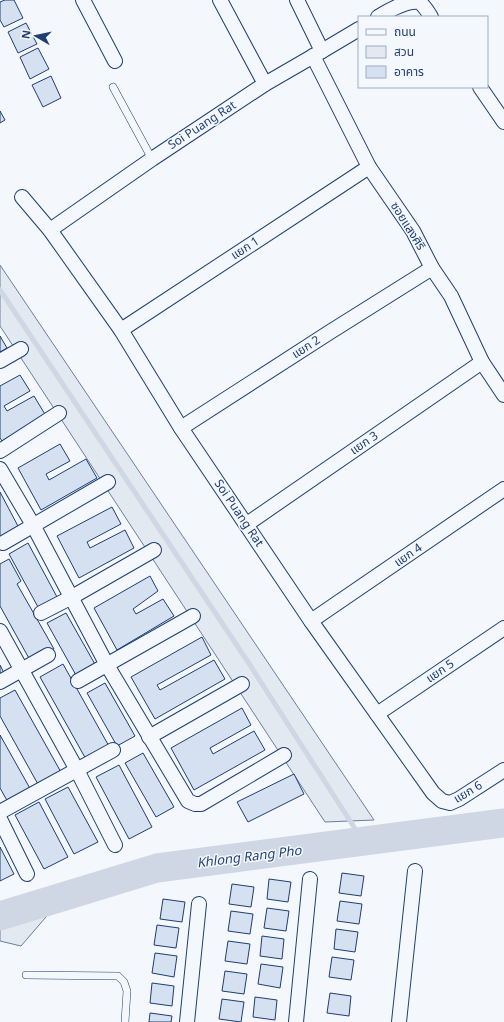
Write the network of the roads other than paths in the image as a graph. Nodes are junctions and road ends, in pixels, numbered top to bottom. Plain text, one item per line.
1 (82, 0) edge
2 (220, 0) edge
3 (297, 0) edge
4 (400, 2) edge
5 (379, 16) edge
6 (430, 16) edge
7 (358, 30) edge
8 (317, 54) junction
9 (115, 61) dead end
10 (265, 84) junction
11 (113, 87) dead end
12 (481, 88) edge
13 (504, 122) edge
14 (152, 159) junction
15 (369, 167) junction
16 (22, 197) dead end
17 (50, 230) junction
18 (432, 268) junction
19 (121, 330) junction
20 (21, 349) dead end
21 (0, 361) edge
22 (482, 362) junction
23 (504, 395) edge
24 (59, 414) dead end
25 (182, 428) junction
26 (0, 450) edge
27 (0, 469) edge
28 (108, 482) dead end
29 (504, 489) edge
30 (246, 524) junction
31 (33, 525) junction
32 (2, 543) dead end
33 (154, 550) dead end
34 (72, 597) junction
35 (41, 613) dead end
36 (193, 616) dead end
37 (311, 622) junction
38 (504, 628) edge
39 (0, 631) edge
40 (48, 655) dead end
41 (107, 665) junction
42 (22, 670) junction
43 (78, 681) dead end
44 (0, 682) edge
45 (242, 684) dead end
46 (377, 714) junction
47 (149, 737) junction
48 (113, 750) dead end
49 (284, 755) dead end
50 (77, 770) junction
51 (504, 770) edge
52 (432, 793) joint
53 (0, 812) edge
54 (0, 819) edge
55 (115, 845) dead end
56 (415, 871) dead end
57 (27, 874) dead end
58 (310, 879) dead end
59 (199, 904) dead end
60 (26, 975) dead end
61 (125, 1022) edge
62 (187, 1022) edge
63 (296, 1022) edge
64 (399, 1022) edge

1 - 9 street
2 - 10 street
3 - 8 street, ซอยแสงศิริ
4 - 5 street
4 - 6 street
7 - 8 street, Soi Puang Rat
8 - 10 street, Soi Puang Rat
8 - 15 street, ซอยแสงศิริ
10 - 14 street, Soi Puang Rat
11 - 14 lane
12 - 13 street
14 - 17 street, Soi Puang Rat
15 - 18 street, ซอยแสงศิริ
15 - 19 street, แยก 1
16 - 17 street, Soi Puang Rat
17 - 19 street, Soi Puang Rat
18 - 22 street, ซอยแสงศิริ
18 - 25 street, แยก 2
19 - 25 street, Soi Puang Rat
20 - 21 street
22 - 23 street, ซอยแสงศิริ
22 - 30 street, แยก 3
24 - 26 street
25 - 30 street, Soi Puang Rat
27 - 31 street
28 - 31 street
29 - 37 street, แยก 4
30 - 37 street, Soi Puang Rat
31 - 32 street
31 - 34 street
33 - 34 street
34 - 35 street
34 - 41 street
36 - 41 street
37 - 46 street, Soi Puang Rat
38 - 46 street, แยก 5
39 - 42 street
40 - 42 street
41 - 43 street
41 - 47 street
42 - 44 street
42 - 50 street
45 - 47 street
46 - 52 street, Soi Puang Rat
47 - 49 street
48 - 50 street
50 - 53 street
50 - 55 street
51 - 52 street, แยก 6
54 - 57 street
56 - 64 street
58 - 63 street
59 - 62 street
60 - 61 lane

